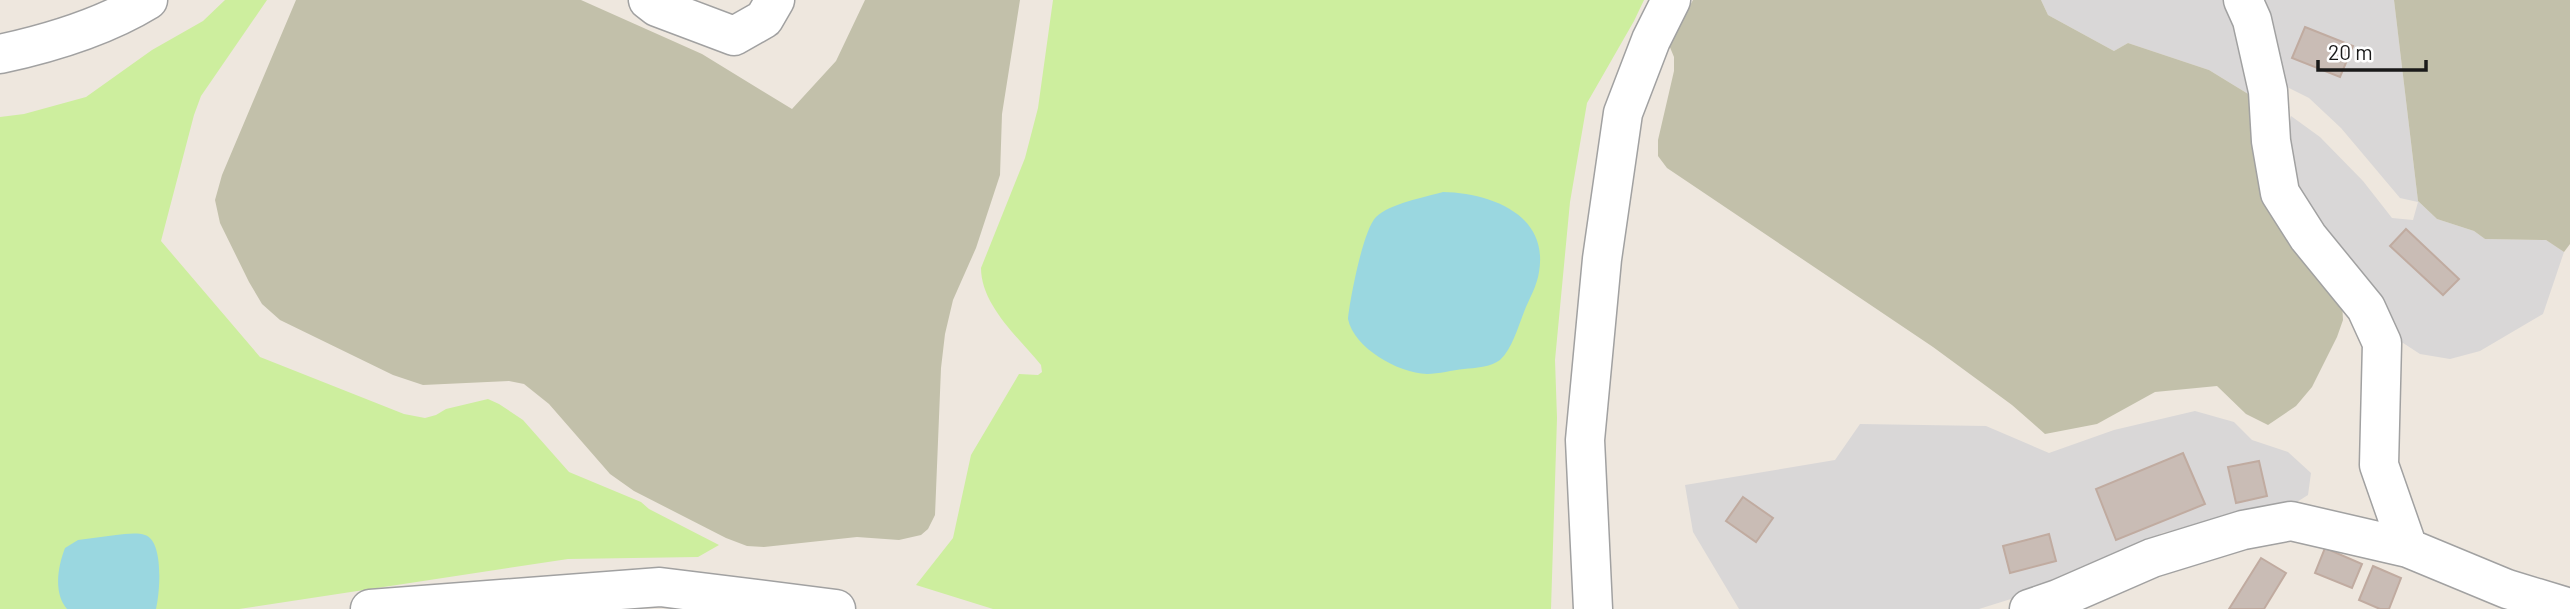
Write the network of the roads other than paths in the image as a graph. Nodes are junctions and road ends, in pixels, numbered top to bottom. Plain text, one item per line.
1 (148, 0) edge
2 (648, 0) edge
3 (775, 0) edge
4 (1671, 0) edge
5 (2243, 0) edge
6 (0, 54) edge
7 (2407, 548) junction
8 (2570, 608) edge
9 (370, 609) edge
10 (836, 609) edge
11 (1592, 609) edge
12 (2029, 609) edge

1 - 6 street
2 - 3 street
4 - 11 street
5 - 7 street
7 - 8 street
7 - 12 street
9 - 10 street

